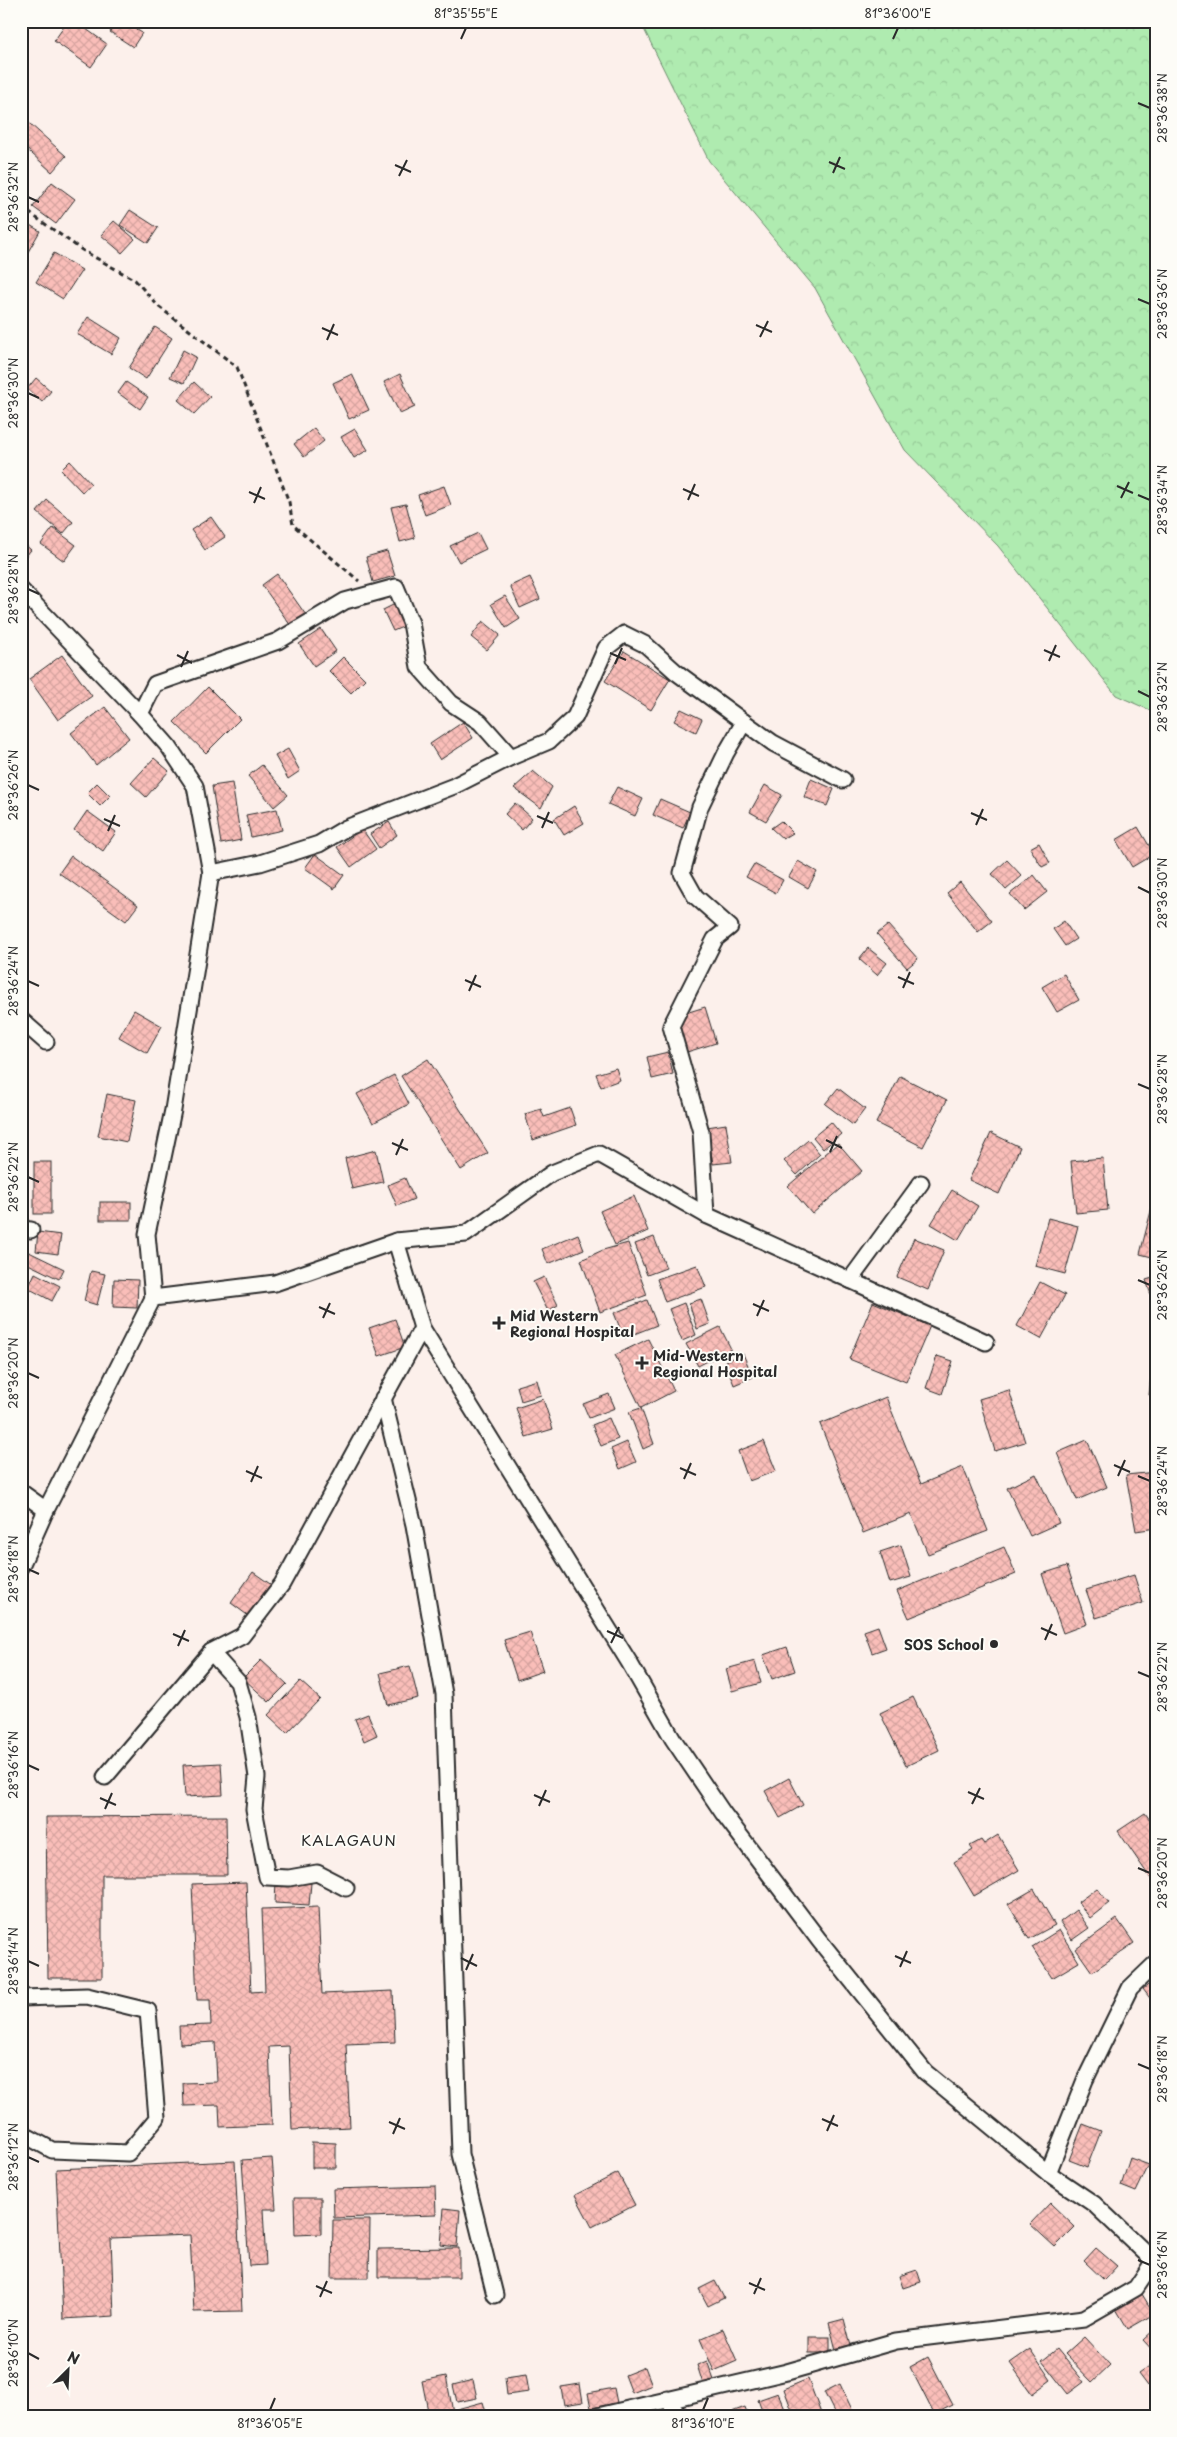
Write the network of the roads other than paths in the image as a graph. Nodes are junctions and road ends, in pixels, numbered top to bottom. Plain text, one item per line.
1 (21, 590) edge
2 (140, 714) junction
3 (744, 722) junction
4 (511, 757) junction
5 (843, 780) dead end
6 (211, 874) junction
7 (21, 1020) edge
8 (46, 1042) dead end
9 (921, 1183) dead end
10 (706, 1215) junction
11 (396, 1241) junction
12 (850, 1280) junction
13 (153, 1298) junction
14 (422, 1328) junction
15 (986, 1342) dead end
16 (383, 1398) junction
17 (21, 1492) edge
18 (46, 1510) junction
19 (21, 1566) edge
20 (211, 1652) junction
21 (105, 1777) dead end
22 (346, 1888) dead end
23 (1156, 1963) edge
24 (21, 1998) edge
25 (21, 2133) edge
26 (1048, 2173) junction
27 (1155, 2262) edge
28 (494, 2294) dead end
29 (667, 2399) junction
30 (598, 2416) edge
31 (680, 2416) edge

1 - 2 street
2 - 4 street
2 - 6 street
3 - 4 street
3 - 5 street
3 - 10 street
4 - 6 street
6 - 13 street
7 - 8 street
9 - 12 street
10 - 11 street
10 - 12 street
11 - 13 street
11 - 14 street
12 - 15 street
13 - 18 street
14 - 16 street
14 - 26 street
16 - 20 street
16 - 28 street
17 - 18 street
18 - 19 street
20 - 21 street
20 - 22 street
23 - 26 street
24 - 25 street
26 - 27 street
27 - 29 street
29 - 30 street
29 - 31 street

